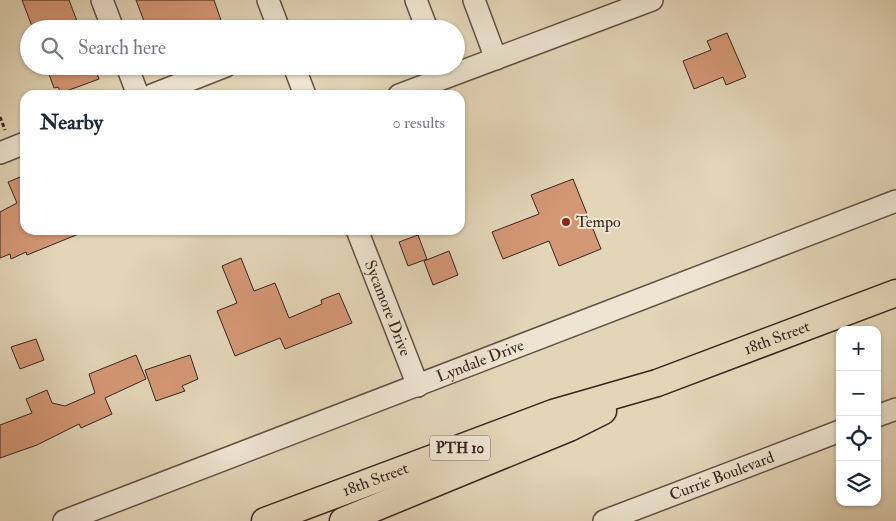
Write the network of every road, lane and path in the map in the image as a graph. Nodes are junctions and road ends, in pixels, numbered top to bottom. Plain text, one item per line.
1 (102, 0) edge
2 (268, 0) edge
3 (416, 0) edge
4 (474, 0) edge
5 (652, 0) edge
6 (110, 20) edge
7 (276, 20) edge
8 (424, 20) edge
9 (496, 59) junction
10 (465, 67) edge
11 (130, 75) edge
12 (203, 75) edge
13 (297, 75) edge
14 (437, 75) edge
15 (136, 90) edge
16 (165, 90) edge
17 (303, 90) edge
18 (409, 90) edge
19 (20, 145) edge
20 (0, 153) edge
21 (896, 201) edge
22 (359, 235) edge
23 (896, 293) edge
24 (657, 383) junction
25 (418, 386) junction
26 (896, 409) edge
27 (881, 415) edge
28 (836, 432) edge
29 (64, 521) edge
30 (265, 521) edge
31 (343, 521) edge
32 (604, 521) edge

1 - 6 street
2 - 7 street
3 - 8 street
4 - 9 street
5 - 9 street
9 - 10 street
11 - 15 street
12 - 16 street
13 - 17 street
14 - 18 street
19 - 20 street
21 - 25 street, Lyndale Drive
22 - 25 street, Sycamore Drive
23 - 24 main road, 18th Street / PTH 10
24 - 30 main road, 18th Street / PTH 10
24 - 31 main road, 18th Street / PTH 10
25 - 29 street, Lyndale Drive
26 - 27 street
28 - 32 street, Currie Boulevard

